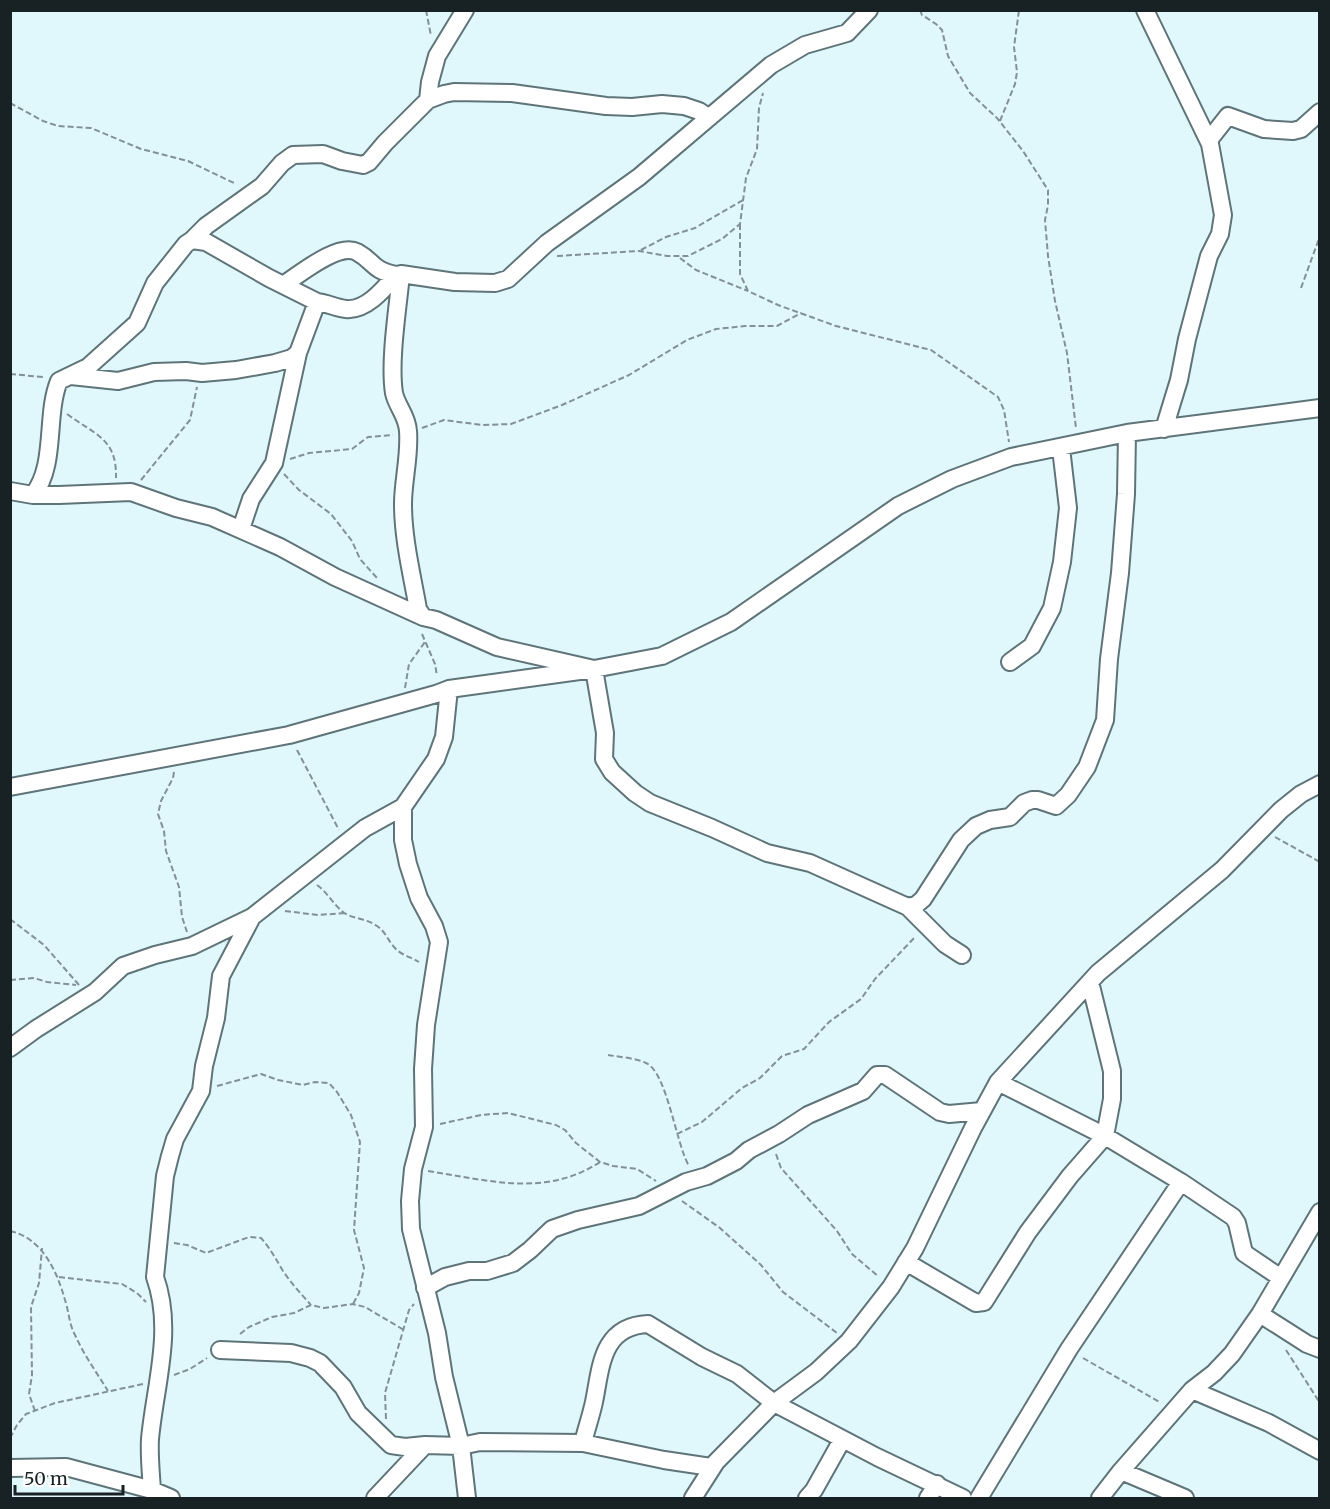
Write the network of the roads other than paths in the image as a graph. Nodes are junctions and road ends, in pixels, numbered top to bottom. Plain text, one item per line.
1 (465, 10) edge
2 (869, 10) edge
3 (1145, 10) edge
4 (428, 100) junction
5 (1320, 112) edge
6 (708, 117) junction
7 (1209, 140) junction
8 (192, 240) junction
9 (399, 274) junction
10 (283, 285) junction
11 (317, 302) junction
12 (298, 353) junction
13 (67, 377) junction
14 (1320, 408) edge
15 (1164, 429) junction
16 (1127, 433) junction
17 (1060, 448) junction
18 (10, 491) edge
19 (33, 495) junction
20 (241, 530) junction
21 (423, 617) junction
22 (1010, 662) dead end
23 (594, 669) junction
24 (442, 691) junction
25 (1320, 784) edge
26 (10, 786) edge
27 (403, 807) junction
28 (908, 907) junction
29 (258, 913) junction
30 (962, 955) dead end
31 (1090, 982) junction
32 (10, 1048) edge
33 (998, 1082) junction
34 (982, 1111) junction
35 (1105, 1136) junction
36 (1181, 1182) junction
37 (1320, 1212) edge
38 (1320, 1231) edge
39 (1302, 1241) junction
40 (906, 1262) junction
41 (1281, 1278) junction
42 (425, 1289) junction
43 (1260, 1314) junction
44 (1320, 1349) edge
45 (220, 1350) road end
46 (1192, 1390) junction
47 (774, 1403) junction
48 (842, 1440) junction
49 (583, 1443) junction
50 (425, 1445) junction
51 (461, 1446) junction
52 (1320, 1451) edge
53 (711, 1467) junction
54 (10, 1468) edge
55 (1121, 1471) junction
56 (152, 1491) junction
57 (932, 1491) edge
58 (171, 1498) edge
59 (375, 1498) edge
60 (467, 1498) edge
61 (693, 1498) edge
62 (807, 1498) edge
63 (963, 1498) edge
64 (979, 1498) edge
65 (1100, 1498) edge
66 (1185, 1498) edge

1 - 4 street
2 - 6 street
3 - 7 street
4 - 6 street
4 - 8 street
5 - 7 street
6 - 9 street
7 - 15 street
8 - 10 street
8 - 13 street
9 - 10 street
9 - 11 street
9 - 21 street
10 - 11 street
11 - 12 street
12 - 13 street
12 - 20 street
13 - 19 street
14 - 15 street
15 - 16 street
16 - 17 street
16 - 28 street
17 - 22 street
17 - 23 street
18 - 19 street
19 - 20 street
20 - 21 street
21 - 23 street
23 - 24 street
23 - 28 street
24 - 26 street
24 - 27 street
25 - 31 street
27 - 29 street
27 - 42 street
28 - 30 street
29 - 32 street
29 - 56 street
31 - 33 street
31 - 35 street
33 - 34 street
33 - 35 street
34 - 40 street
34 - 42 street
35 - 36 street
35 - 40 street
36 - 41 street
36 - 64 street
37 - 39 street
38 - 39 street
39 - 41 street
40 - 47 street
41 - 43 street
42 - 51 street
43 - 44 street
43 - 46 street
45 - 50 street
46 - 52 street
46 - 55 street
47 - 48 street
47 - 49 street
47 - 53 street
48 - 57 street
48 - 62 street
49 - 51 street
49 - 53 street
50 - 51 street
50 - 59 street
51 - 60 street
53 - 61 street
54 - 56 street
55 - 65 street
55 - 66 street
56 - 58 street
57 - 63 street

